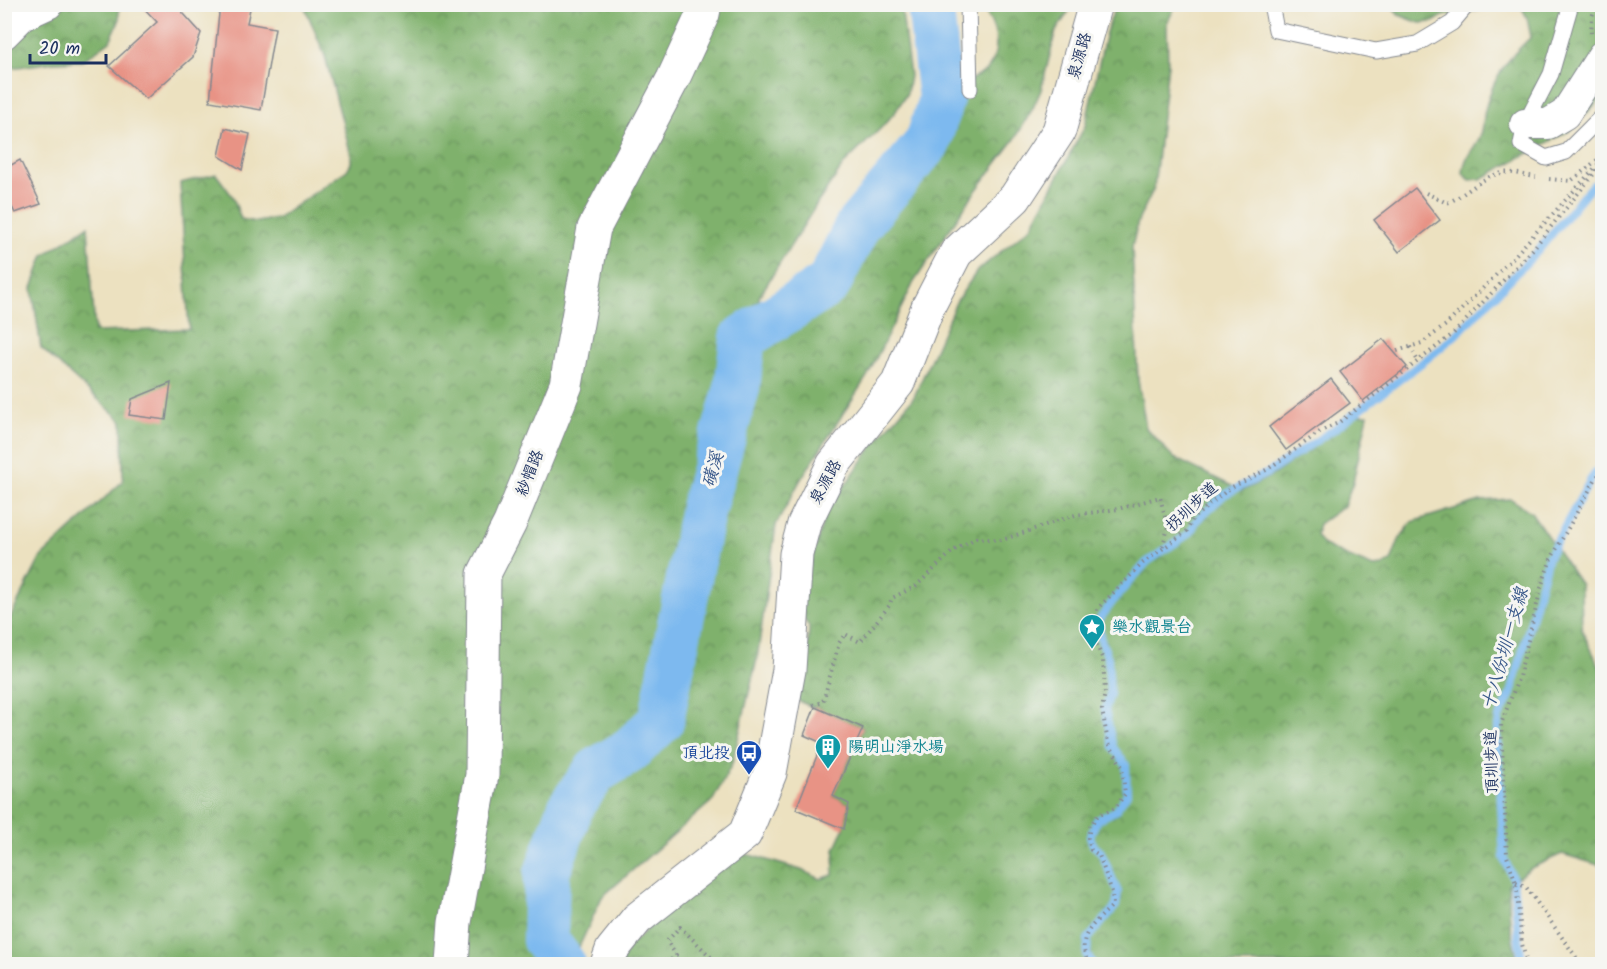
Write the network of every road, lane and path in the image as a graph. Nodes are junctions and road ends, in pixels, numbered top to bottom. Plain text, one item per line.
1 (48, 4) edge
2 (705, 4) edge
3 (968, 4) edge
4 (1095, 4) edge
5 (1271, 4) edge
6 (1468, 4) edge
7 (1571, 4) edge
8 (4, 34) edge
9 (1602, 56) edge
10 (970, 89) dead end
11 (1602, 116) edge
12 (1525, 124) junction
13 (1602, 160) edge
14 (1426, 193) dead end
15 (1410, 347) junction
16 (1397, 351) dead end
17 (1418, 361) junction
18 (1602, 470) edge
19 (1162, 550) junction
20 (789, 670) junction
21 (1516, 883) junction
22 (452, 964) edge
23 (607, 964) edge
24 (667, 964) edge
25 (714, 964) edge
26 (1089, 964) edge
27 (1527, 964) edge
28 (1581, 964) edge

1 - 8 street
2 - 22 street, 紗帽路
3 - 10 lane
4 - 20 street, 泉源路
5 - 6 lane
7 - 12 lane
9 - 12 street
11 - 12 lane
13 - 14 path
13 - 15 path
13 - 17 path, 拐圳步道
15 - 16 path
15 - 17 path
17 - 19 path, 拐圳步道
18 - 21 path, 頂圳步道
19 - 20 path
19 - 26 path, 拐圳步道
20 - 23 street, 泉源路
21 - 27 path, 頂圳步道
21 - 28 path
24 - 25 path

